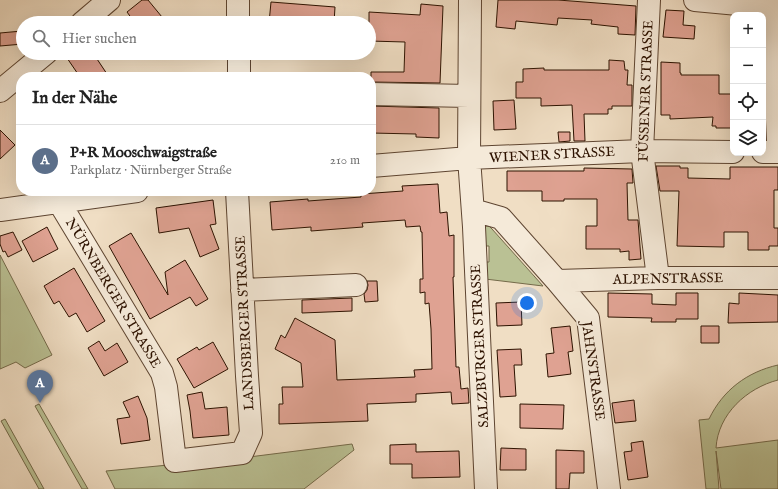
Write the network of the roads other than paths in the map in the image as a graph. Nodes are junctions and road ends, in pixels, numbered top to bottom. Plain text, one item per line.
1 (238, 0) edge
2 (470, 0) edge
3 (649, 0) edge
4 (695, 0) edge
5 (770, 3) edge
6 (238, 16) edge
7 (38, 60) edge
8 (239, 60) edge
9 (23, 72) edge
10 (239, 72) edge
11 (16, 78) edge
12 (0, 91) edge
13 (376, 94) edge
14 (469, 96) junction
15 (778, 140) edge
16 (642, 151) junction
17 (730, 152) edge
18 (766, 152) edge
19 (778, 152) edge
20 (469, 158) junction
21 (376, 166) edge
22 (102, 196) edge
23 (237, 196) edge
24 (59, 202) junction
25 (0, 210) edge
26 (473, 213) junction
27 (658, 278) junction
28 (778, 278) edge
29 (557, 281) junction
30 (356, 286) dead end
31 (242, 290) junction
32 (242, 453) joint
33 (486, 489) edge
34 (609, 489) edge

1 - 6 street
2 - 14 street
3 - 16 street, FÜSSENER STRASSE
4 - 5 street
5 - 15 street
7 - 9 street
8 - 10 street
11 - 12 street
13 - 14 street
14 - 20 street
16 - 17 street, WIENER STRASSE
16 - 20 street, WIENER STRASSE
16 - 27 street, FÜSSENER STRASSE
18 - 19 street
20 - 21 street, WIENER STRASSE
20 - 26 street
22 - 24 street
23 - 31 street, LANDSBERGER STRASSE
24 - 25 street
24 - 32 street, NÜRNBERGER STRASSE
26 - 29 street, JAHNSTRASSE
26 - 33 street, SALZBURGER STRASSE
27 - 28 street, ALPENSTRASSE
27 - 29 street, ALPENSTRASSE
29 - 34 street, JAHNSTRASSE
30 - 31 street
31 - 32 street, LANDSBERGER STRASSE

